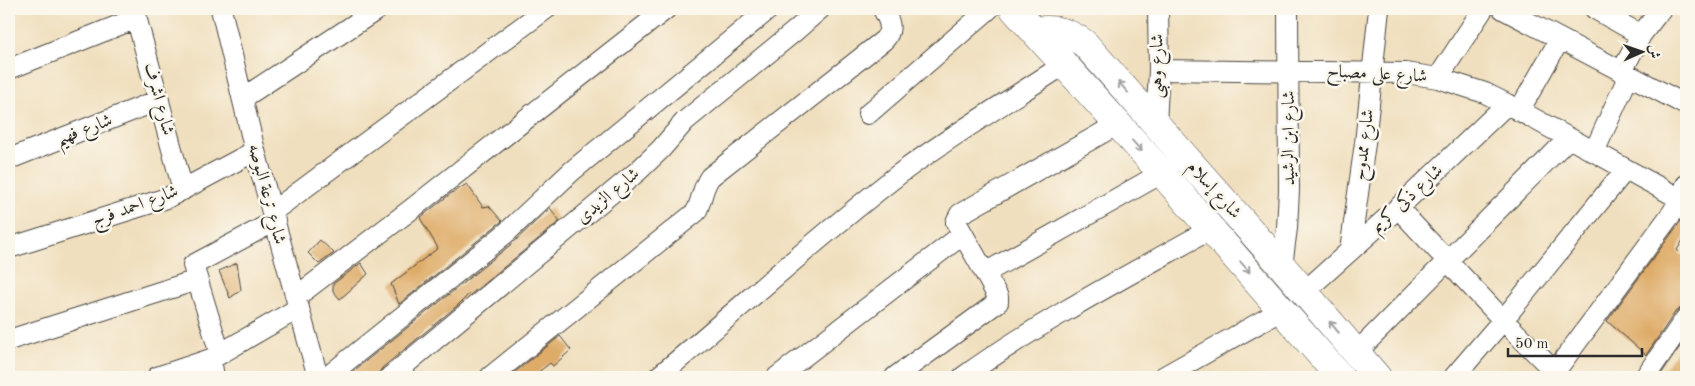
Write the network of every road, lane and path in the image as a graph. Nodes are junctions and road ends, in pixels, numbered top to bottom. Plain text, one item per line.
1 (222, 9) edge
2 (378, 9) edge
3 (546, 9) edge
4 (666, 9) edge
5 (769, 9) edge
6 (820, 9) edge
7 (883, 9) edge
8 (989, 9) edge
9 (1158, 9) edge
10 (1288, 9) edge
11 (1379, 9) edge
12 (1483, 9) edge
13 (1503, 9) edge
14 (1595, 9) edge
15 (1661, 9) edge
16 (135, 13) edge
17 (1025, 17) edge
18 (1641, 35) junction
19 (1560, 38) junction
20 (1065, 64) junction
21 (9, 69) edge
22 (1159, 70) junction
23 (1289, 70) junction
24 (1372, 72) junction
25 (1625, 73) junction
26 (1438, 78) junction
27 (242, 98) junction
28 (159, 100) junction
29 (1686, 105) edge
30 (1513, 107) junction
31 (868, 114) dead end
32 (1118, 124) junction
33 (1156, 124) junction
34 (1569, 138) junction
35 (255, 151) junction
36 (1594, 152) junction
37 (9, 159) edge
38 (1626, 169) junction
39 (1162, 173) junction
40 (183, 190) junction
41 (1685, 195) edge
42 (1398, 208) junction
43 (273, 216) junction
44 (1211, 229) junction
45 (962, 235) junction
46 (9, 248) edge
47 (1350, 251) junction
48 (1446, 261) junction
49 (1282, 266) junction
50 (985, 273) junction
51 (197, 280) junction
52 (1304, 292) junction
53 (297, 303) junction
54 (1282, 310) junction
55 (1686, 318) edge
56 (1503, 320) junction
57 (9, 340) edge
58 (1356, 353) junction
59 (215, 363) edge
60 (1555, 376) edge
61 (157, 377) edge
62 (318, 377) edge
63 (327, 377) edge
64 (390, 377) edge
65 (490, 377) edge
66 (658, 377) edge
67 (778, 377) edge
68 (895, 377) edge
69 (963, 377) edge
70 (1164, 377) edge
71 (1340, 377) edge
72 (1377, 377) edge
73 (1454, 377) edge
74 (1645, 377) edge

1 - 27 street, شارع ترعة البوصه
2 - 27 street
3 - 43 street
4 - 53 street
5 - 63 street
6 - 64 street, شارع الزيدى
7 - 65 street
8 - 31 street
9 - 22 street, شارع وهبى
10 - 23 street, شارع ابن الرشيد
11 - 24 street, شارع ممدوح
12 - 26 street
13 - 19 street
14 - 18 street
15 - 18 street
16 - 21 street
16 - 28 street, شارع اشرف
17 - 20 street, شارع إسلام
33 -> 17 street, شارع إسلام
18 - 25 street
19 - 25 street
19 - 30 street, شارع ذكى كريم
20 - 32 street, شارع إسلام
20 - 66 street
22 - 23 street, شارع على مصباح
22 - 33 street, شارع وهبى
23 - 24 street, شارع على مصباح
23 - 49 street, شارع ابن الرشيد
24 - 26 street, شارع على مصباح
24 - 47 street, شارع ممدوح
25 - 29 street
25 - 36 street
26 - 30 street, شارع على مصباح
27 - 35 street, شارع ترعة البوصه
28 - 37 street, شارع فهيم
28 - 40 street, شارع اشرف
30 - 34 street, شارع على مصباح
30 - 42 street, شارع ذكى كريم
32 -> 39 street, شارع إسلام
32 - 45 street
33 - 49 street, شارع إسلام
34 - 36 street, شارع على مصباح
34 - 48 street
35 - 40 street, شارع احمد فرج
35 - 43 street, شارع ترعة البوصه
36 - 38 street, شارع على مصباح
38 - 41 street, شارع على مصباح
38 - 56 street
39 - 44 street, شارع إسلام
39 - 50 street
40 - 46 street, شارع احمد فرج
41 - 60 street
42 - 47 street, شارع ذكى كريم
42 - 48 street
43 - 51 street
43 - 53 street, شارع ترعة البوصه
44 -> 54 street, شارع إسلام
44 - 69 street
45 - 50 street
45 - 67 street
47 - 52 street, شارع ذكى كريم
48 - 56 street
48 - 58 street
49 - 52 street, شارع إسلام
50 - 68 street
51 - 57 street
51 - 59 street
58 -> 52 street, شارع إسلام
53 - 59 street
53 - 62 street, شارع ترعة البوصه
54 - 70 street
54 - 71 street, شارع إسلام
55 - 74 street
56 - 60 street
56 - 73 street
58 - 72 street, شارع إسلام
59 - 61 street

